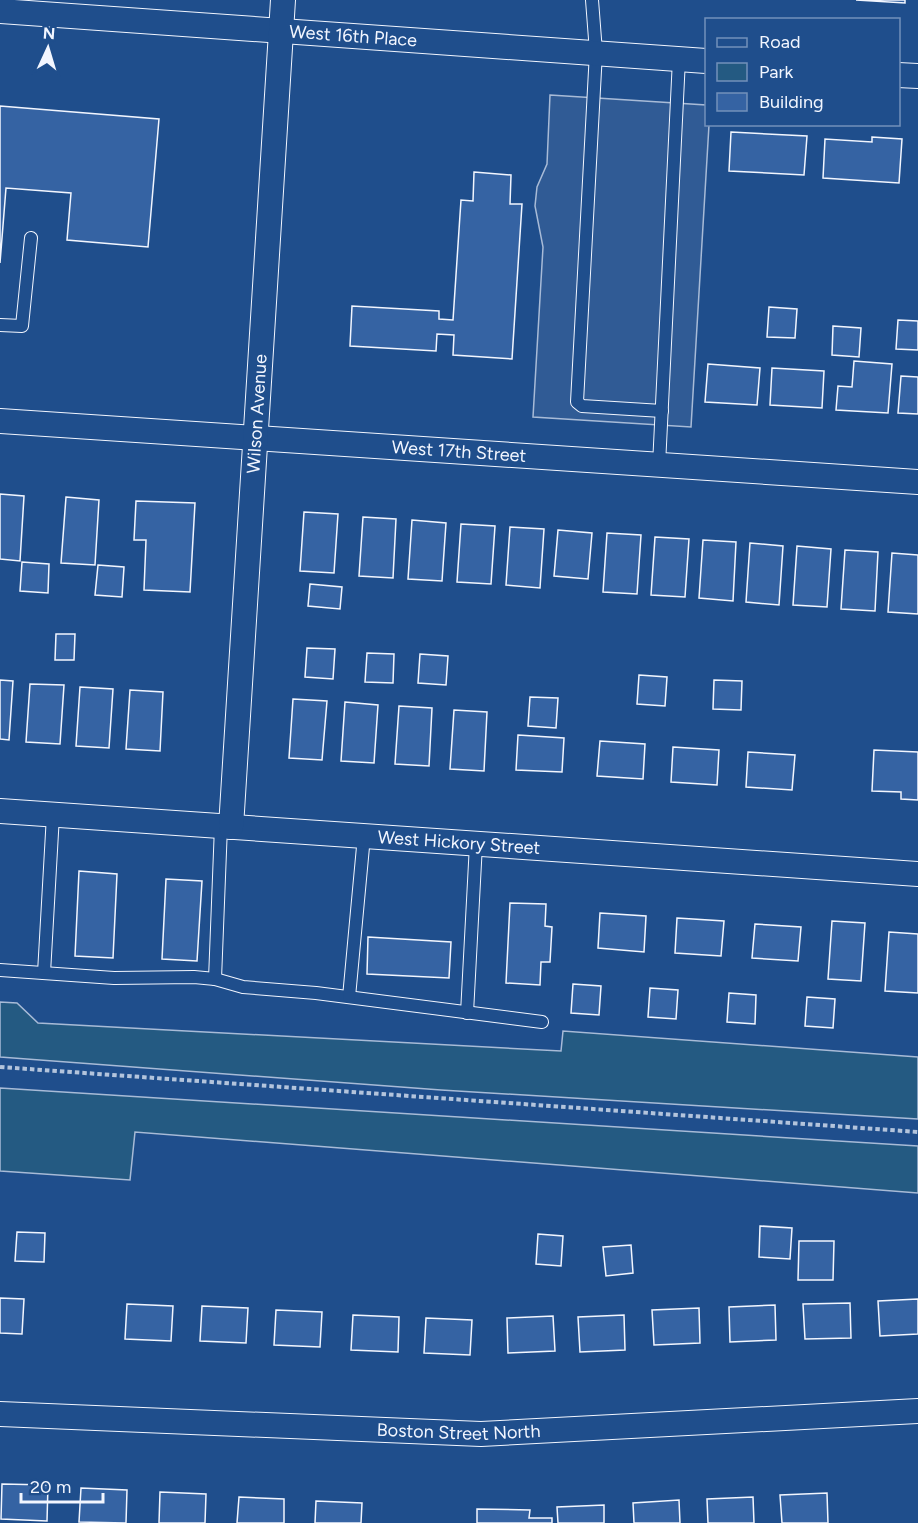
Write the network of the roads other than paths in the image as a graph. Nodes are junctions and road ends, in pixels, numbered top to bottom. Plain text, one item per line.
1 (284, 0) edge
2 (592, 0) edge
3 (0, 11) edge
4 (282, 30) junction
5 (596, 52) junction
6 (679, 58) junction
7 (705, 61) edge
8 (900, 75) edge
9 (918, 76) edge
10 (31, 238) dead end
11 (0, 325) edge
12 (662, 411) junction
13 (0, 421) edge
14 (256, 438) junction
15 (659, 465) junction
16 (918, 482) edge
17 (0, 811) edge
18 (53, 815) junction
19 (226, 827) junction
20 (364, 836) junction
21 (477, 844) junction
22 (918, 874) edge
23 (0, 970) edge
24 (44, 973) junction
25 (215, 979) junction
26 (349, 997) junction
27 (467, 1013) junction
28 (542, 1022) dead end
29 (918, 1411) edge
30 (0, 1414) edge

1 - 4 street, Wilson Avenue
2 - 5 lane
3 - 4 street, West 16th Place
4 - 5 street, West 16th Place
4 - 14 street, Wilson Avenue
5 - 6 street, West 16th Place
5 - 12 lane
6 - 7 street, West 16th Place
6 - 12 lane
8 - 9 street
10 - 11 lane
12 - 15 lane
13 - 14 street, West 17th Street
14 - 15 street, West 17th Street
14 - 19 street, Wilson Avenue
15 - 16 street, West 17th Street
17 - 18 street, West Hickory Street
18 - 19 street, West Hickory Street
18 - 24 lane
19 - 20 street, West Hickory Street
19 - 25 lane
20 - 21 street, West Hickory Street
20 - 26 lane
21 - 22 street, West Hickory Street
21 - 27 lane
23 - 24 lane
24 - 25 lane
25 - 26 lane
26 - 27 lane
27 - 28 lane
29 - 30 street, Boston Street North

